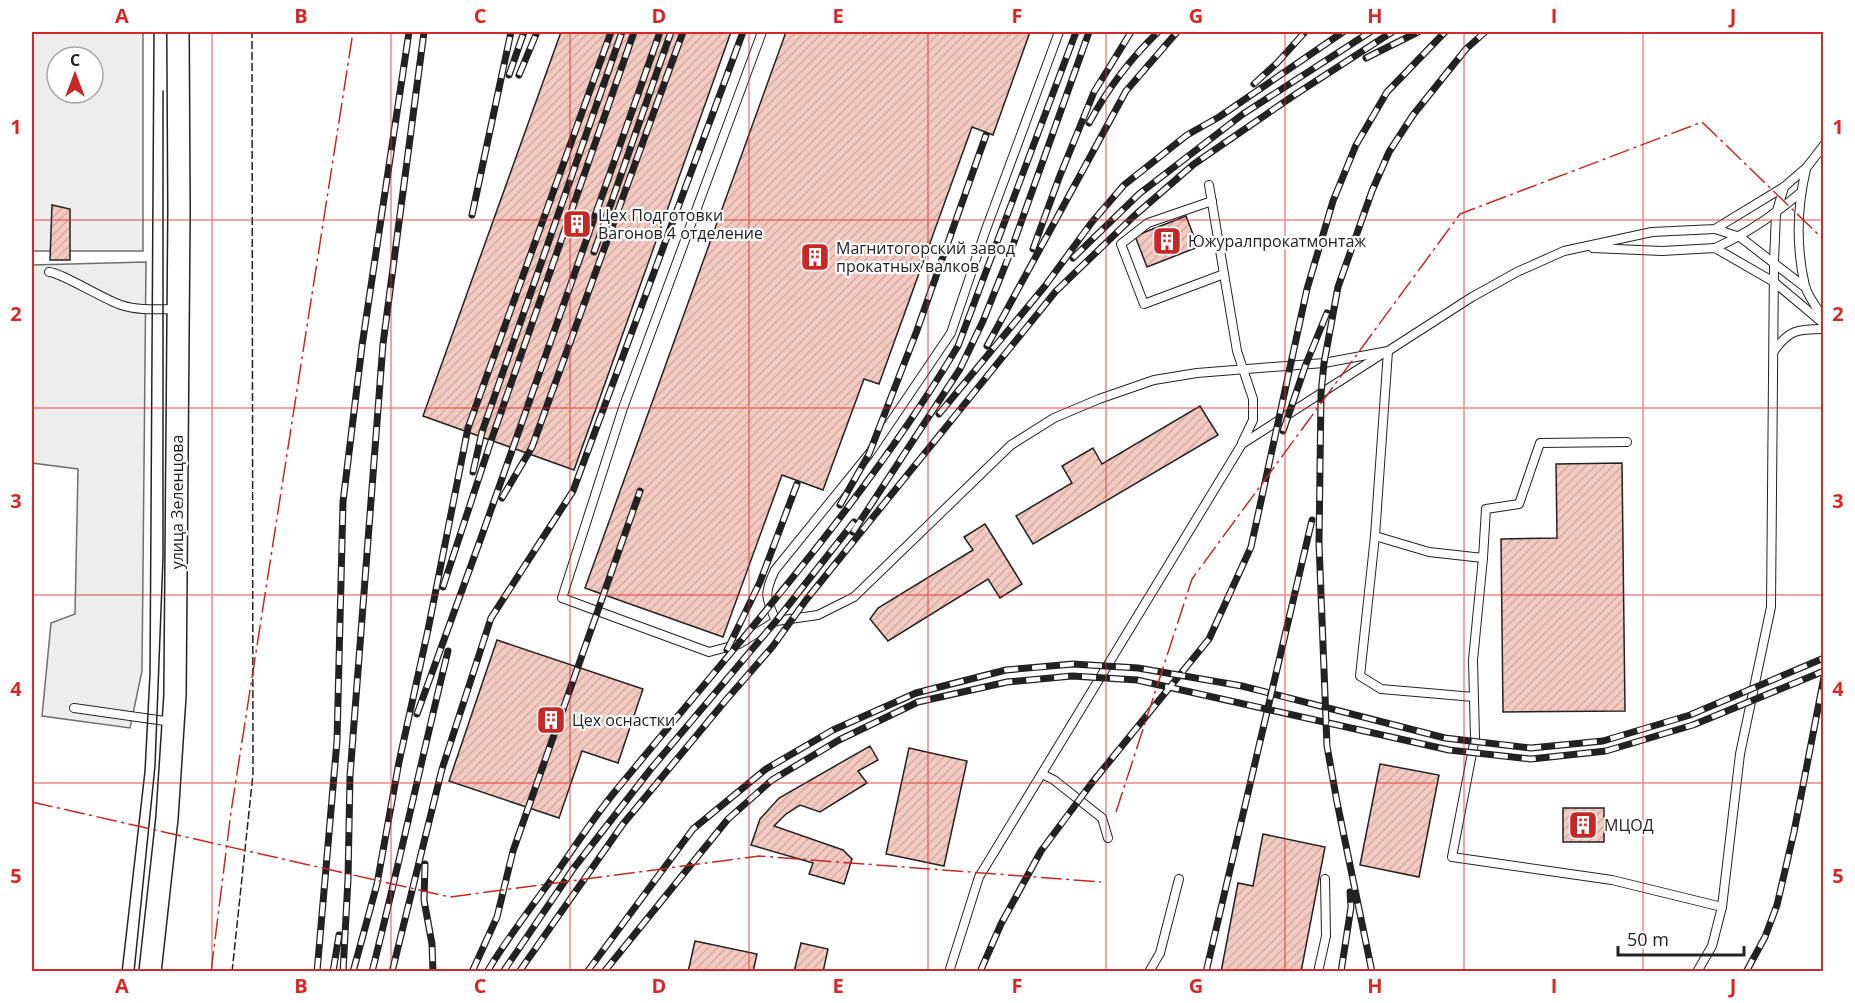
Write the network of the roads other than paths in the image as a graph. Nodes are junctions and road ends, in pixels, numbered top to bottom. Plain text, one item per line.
1 (178, 32) edge
2 (762, 32) edge
3 (1059, 32) edge
4 (1824, 145) edge
5 (1807, 167) junction
6 (1209, 185) dead end
7 (1784, 187) junction
8 (1800, 193) junction
9 (1212, 201) junction
10 (1776, 214) junction
11 (1715, 229) junction
12 (1740, 237) junction
13 (1580, 248) junction
14 (1715, 248) junction
15 (1774, 262) junction
16 (49, 272) dead end
17 (1224, 274) junction
18 (1774, 282) junction
19 (1806, 288) junction
20 (178, 309) junction
21 (1824, 319) edge
22 (1824, 324) edge
23 (1824, 329) edge
24 (1388, 351) junction
25 (1774, 351) junction
26 (1242, 369) junction
27 (1627, 442) dead end
28 (1242, 444) junction
29 (1375, 536) junction
30 (1483, 558) junction
31 (776, 621) junction
32 (1474, 697) junction
33 (74, 708) dead end
34 (173, 722) junction
35 (1042, 774) junction
36 (1108, 838) dead end
37 (1179, 879) dead end
38 (1325, 879) dead end
39 (1722, 907) junction
40 (150, 972) edge
41 (949, 972) edge
42 (1149, 972) edge
43 (1318, 972) edge
44 (1697, 972) edge

1 - 20 main road, улица Зеленцова
2 - 31 lane
3 - 31 lane
4 - 5 lane
5 - 7 lane
5 - 8 lane
6 - 9 lane
7 - 10 lane
7 - 11 lane
8 - 10 lane
8 - 19 lane
9 - 17 lane
9 - 17 lane
10 - 12 lane
10 - 15 lane
11 - 12 lane
11 - 13 lane
12 - 14 lane
12 - 15 lane
13 - 14 lane
13 - 24 lane
14 - 18 lane
15 - 18 lane
15 - 19 lane
16 - 20 lane
17 - 26 lane
18 - 22 lane
18 - 25 lane
19 - 21 lane
20 - 34 main road, улица Зеленцова
23 - 25 lane
24 - 26 lane
24 - 28 lane
24 - 29 lane
25 - 39 lane
26 - 28 lane
26 - 31 lane
27 - 30 lane
28 - 35 lane
29 - 30 lane
29 - 32 lane
30 - 32 lane
32 - 39 lane
33 - 34 lane
34 - 40 main road, улица Зеленцова
35 - 36 lane
35 - 41 lane
37 - 42 lane
38 - 43 lane
39 - 44 lane

